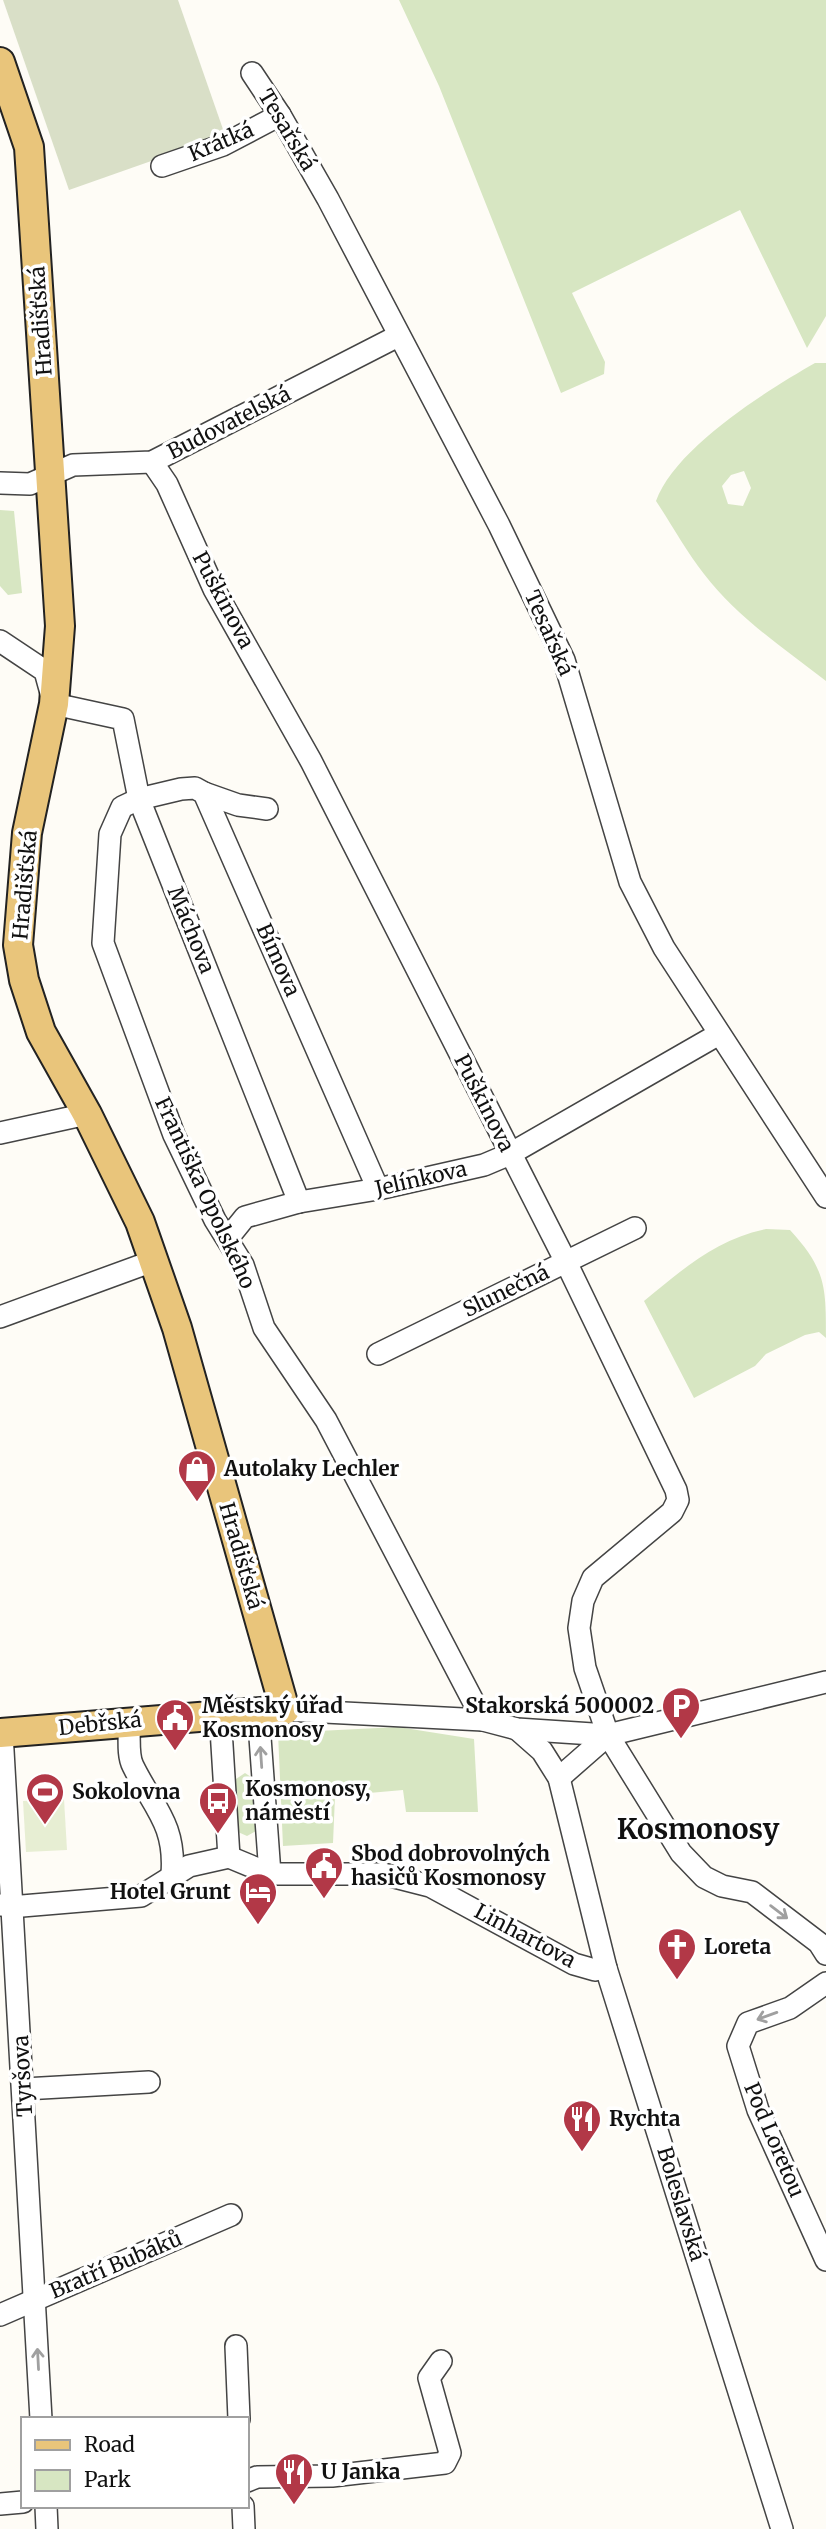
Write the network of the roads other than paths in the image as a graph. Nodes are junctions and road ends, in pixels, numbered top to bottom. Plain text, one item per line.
1 (0, 62) edge
2 (252, 73) dead end
3 (280, 115) junction
4 (162, 166) dead end
5 (398, 336) junction
6 (152, 462) junction
7 (50, 475) junction
8 (0, 483) edge
9 (0, 641) edge
10 (54, 704) junction
11 (204, 793) junction
12 (139, 799) junction
13 (267, 809) dead end
14 (719, 1034) junction
15 (87, 1114) junction
16 (0, 1133) edge
17 (510, 1154) junction
18 (378, 1189) junction
19 (826, 1197) edge
20 (299, 1202) junction
21 (635, 1228) dead end
22 (228, 1238) junction
23 (153, 1261) junction
24 (566, 1262) junction
25 (0, 1318) edge
26 (378, 1354) dead end
27 (826, 1682) edge
28 (271, 1710) junction
29 (220, 1713) junction
30 (483, 1720) junction
31 (129, 1722) junction
32 (517, 1729) junction
33 (1, 1733) edge
34 (608, 1735) junction
35 (559, 1778) junction
36 (229, 1857) junction
37 (172, 1874) junction
38 (270, 1874) junction
39 (6, 1905) edge
40 (826, 1954) edge
41 (606, 1968) junction
42 (826, 1983) edge
43 (149, 2082) dead end
44 (24, 2089) junction
45 (231, 2215) dead end
46 (826, 2260) edge
47 (34, 2299) junction
48 (0, 2315) edge
49 (236, 2346) dead end
50 (441, 2361) dead end
51 (41, 2417) edge
52 (239, 2417) edge
53 (248, 2481) edge
54 (21, 2502) edge
55 (0, 2504) edge
56 (46, 2508) edge
57 (243, 2508) edge
58 (47, 2529) edge
59 (244, 2529) edge
60 (782, 2529) edge

1 - 7 main road, Hradišťská
2 - 3 street, Tesařská
3 - 4 street, Krátká
3 - 5 street, Tesařská
5 - 6 street, Budovatelská
5 - 14 street, Tesařská
6 - 7 street, Budovatelská
6 - 17 street, Puškinova
7 - 8 street, Budovatelská
7 - 10 main road, Hradišťská
9 - 10 street
10 - 12 street, Máchova
10 - 15 main road, Hradišťská
11 - 12 street
11 - 13 street
11 - 18 street, Bímova
12 - 20 street, Máchova
12 - 22 street, Františka Opolského
14 - 17 street, Jelínkova
14 - 19 street, Tesařská
15 - 16 street
15 - 23 main road, Hradišťská
17 - 18 street, Jelínkova
17 - 24 street, Puškinova
18 - 20 street, Jelínkova
20 - 22 street, Jelínkova
21 - 24 street, Slunečná
22 - 30 street, Františka Opolského
23 - 25 street
23 - 28 main road, Hradišťská
24 - 26 street, Slunečná
24 - 34 street, Puškinova
27 - 34 street
28 - 29 main road, Debřská
28 - 30 street
38 -> 28 street
29 - 31 main road, Debřská
29 - 36 street
30 - 32 street
31 - 33 main road, Debřská
31 - 37 street
32 - 34 street
32 - 35 street, Boleslavská
33 - 39 street, Tyršova
34 - 35 street
34 -> 40 street
35 - 41 street, Boleslavská
36 - 37 street
36 - 38 street, Linhartova
37 - 39 street
38 - 41 street, Linhartova
39 - 44 street, Tyršova
41 - 60 street, Boleslavská
42 -> 46 street, Pod Loretou
43 - 44 street
44 - 47 street, Tyršova
45 - 47 street, Bratří Bubáků
47 - 48 street, Bratří Bubáků
51 -> 47 street, Tyršova
49 - 52 street
50 - 53 street
54 - 55 street
56 - 58 street
57 - 59 street

